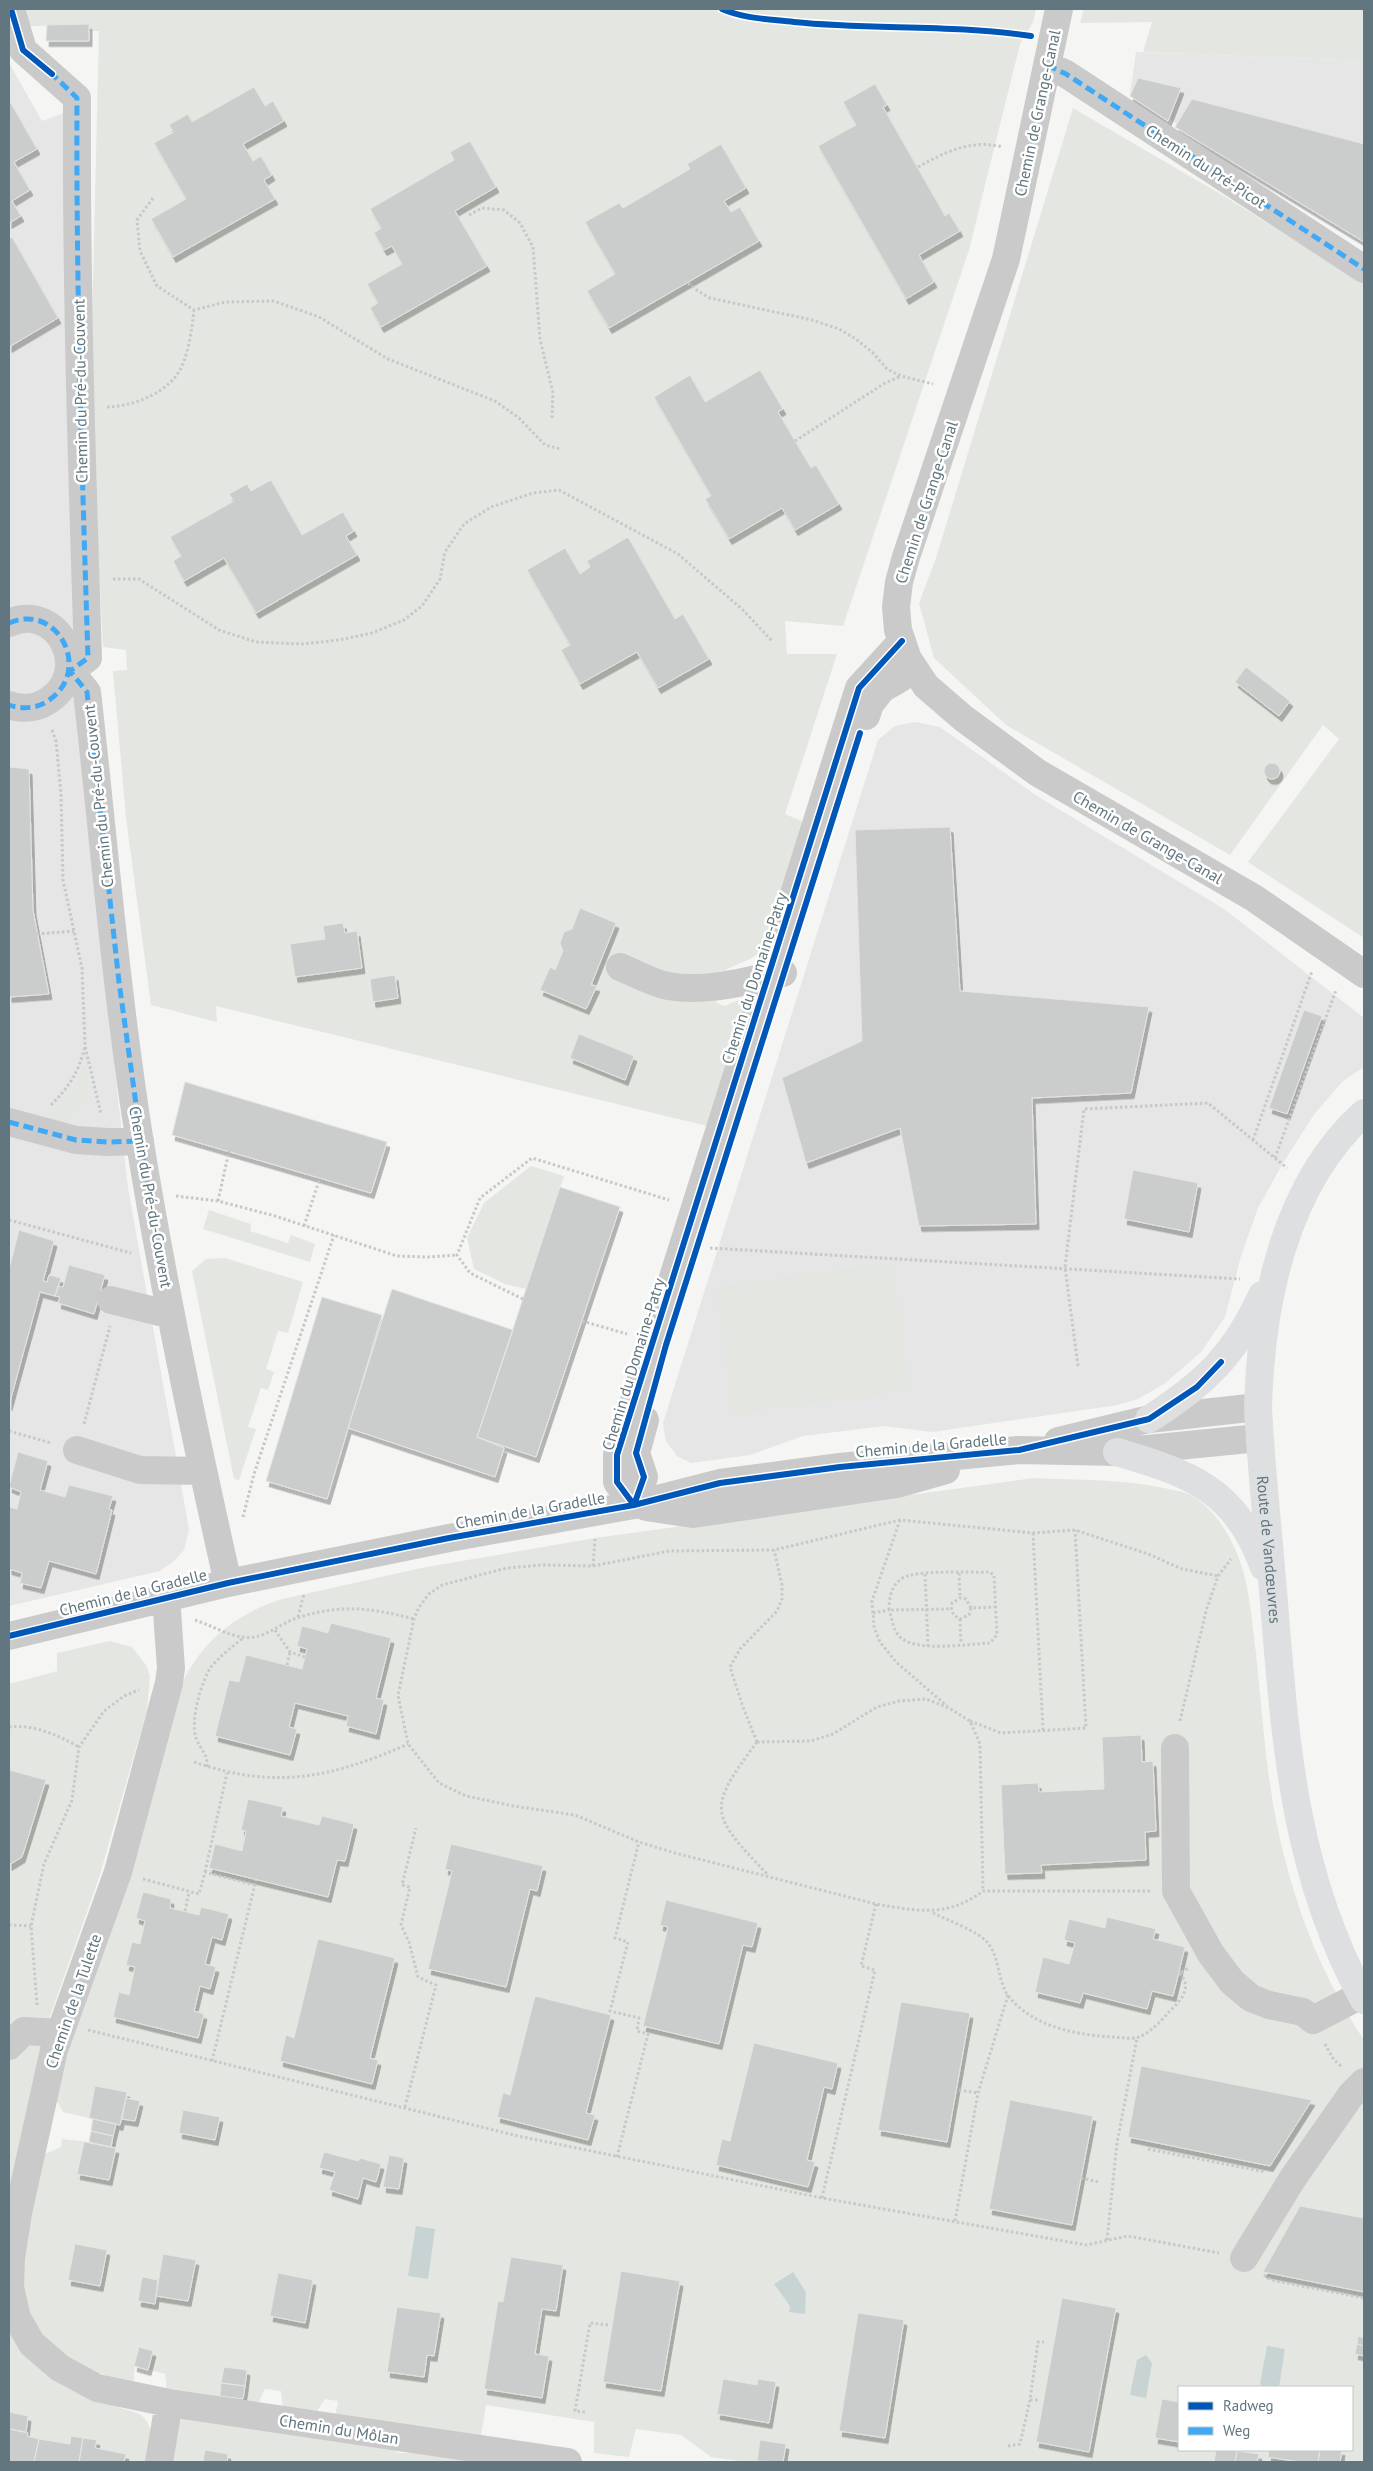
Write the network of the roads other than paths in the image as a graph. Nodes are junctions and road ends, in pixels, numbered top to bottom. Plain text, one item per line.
1 (11, 9) edge
2 (1057, 16) edge
3 (1047, 65) junction
4 (1364, 269) edge
5 (9, 623) edge
6 (905, 650) junction
7 (70, 671) junction
8 (9, 705) edge
9 (620, 967) dead end
10 (1364, 974) edge
11 (776, 975) junction
12 (1364, 1114) edge
13 (18, 1124) edge
14 (140, 1141) junction
15 (1280, 1256) junction
16 (111, 1300) dead end
17 (171, 1315) junction
18 (1258, 1407) junction
19 (1149, 1419) junction
20 (1260, 1438) junction
21 (77, 1450) road end
22 (1019, 1450) junction
23 (1117, 1452) junction
24 (202, 1471) junction
25 (634, 1505) junction
26 (228, 1583) junction
27 (1273, 1591) junction
28 (166, 1598) junction
29 (9, 1636) edge
30 (1175, 1748) road end
31 (1363, 1997) edge
32 (62, 2028) junction
33 (9, 2046) edge
34 (1363, 2084) edge
35 (13, 2212) edge
36 (1244, 2258) dead end
37 (169, 2403) junction
38 (159, 2462) edge
39 (568, 2462) edge

1 - 7 street, Chemin du Pré-du-Couvent
2 - 3 street, Chemin de Grange-Canal
3 - 4 street, Chemin du Pré-Picot
3 - 6 street, Chemin de Grange-Canal
5 - 7 street
6 - 10 street, Chemin de Grange-Canal
6 - 11 street, Chemin du Domaine-Patry
6 - 11 street, Chemin du Domaine-Patry
7 - 8 street
7 - 14 street, Chemin du Pré-du-Couvent
9 - 11 street
11 - 25 street, Chemin du Domaine-Patry
11 - 25 street, Chemin du Domaine-Patry
12 - 15 main road, Route de Vandœuvres
13 - 14 street
14 - 17 street, Chemin du Pré-du-Couvent
15 - 18 main road, Route de Vandœuvres
15 - 19 main road
16 - 17 street
17 - 24 street, Chemin du Pré-du-Couvent
18 - 19 street, Chemin de la Gradelle
18 - 20 main road, Route de Vandœuvres
19 - 22 street, Chemin de la Gradelle
20 - 23 street, Chemin de la Gradelle
20 - 27 main road, Route de Vandœuvres
21 - 24 street
22 - 23 street, Chemin de la Gradelle
22 - 25 street, Chemin de la Gradelle
23 - 27 main road
24 - 26 street, Chemin du Pré-du-Couvent
25 - 26 street, Chemin de la Gradelle
26 - 28 street, Chemin de la Gradelle
27 - 31 main road, Route de Vandœuvres
28 - 29 street, Chemin de la Gradelle
28 - 32 street, Chemin de la Tulette
30 - 31 street
32 - 33 street
32 - 35 street, Chemin de la Tulette
34 - 36 street
35 - 37 street, Chemin de la Tulette
37 - 38 street
37 - 39 street, Chemin du Môlan

